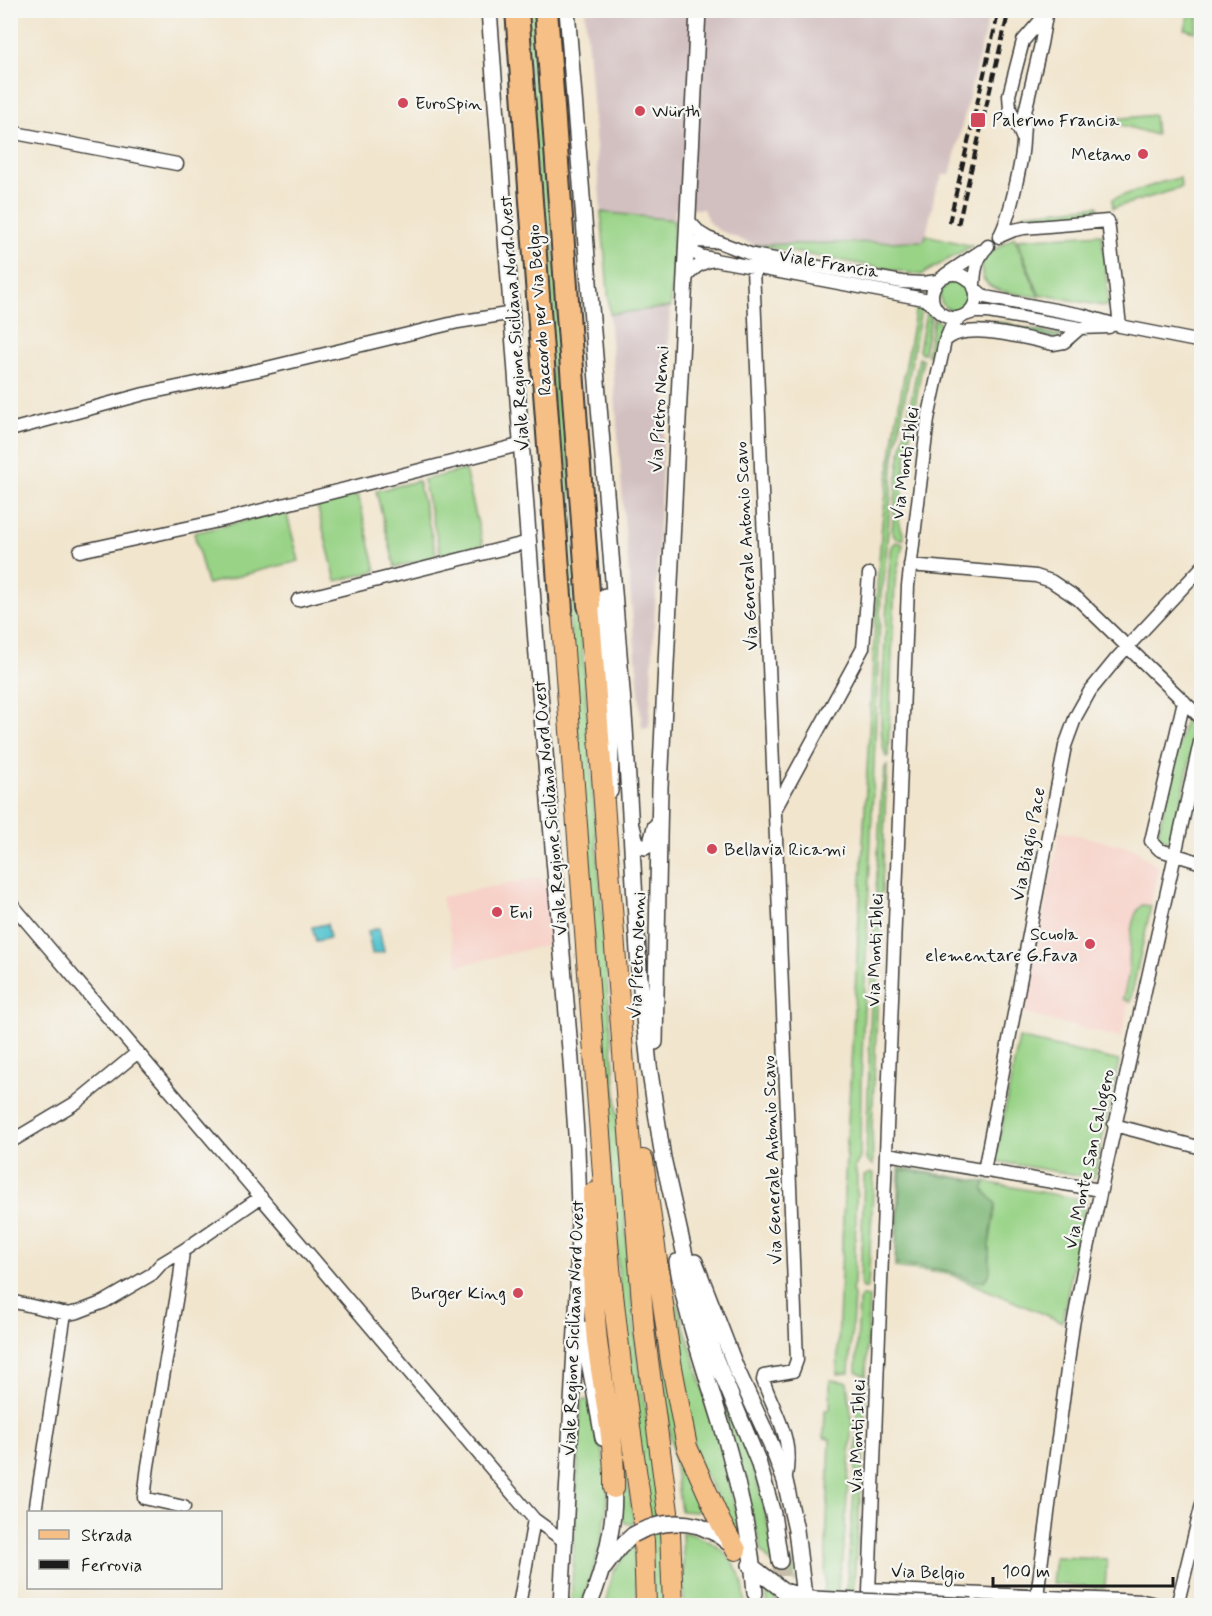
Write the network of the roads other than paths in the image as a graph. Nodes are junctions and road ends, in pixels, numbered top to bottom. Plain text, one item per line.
1 (489, 10) edge
2 (517, 10) edge
3 (546, 10) edge
4 (567, 10) edge
5 (698, 10) edge
6 (1046, 10) edge
7 (10, 132) edge
8 (1023, 139) junction
9 (177, 164) dead end
10 (687, 219) junction
11 (1000, 236) junction
12 (718, 243) junction
13 (988, 246) junction
14 (686, 248) junction
15 (715, 260) junction
16 (753, 268) junction
17 (941, 278) junction
18 (684, 281) junction
19 (974, 288) junction
20 (934, 306) junction
21 (513, 313) junction
22 (962, 316) junction
23 (1120, 327) junction
24 (1080, 328) junction
25 (945, 341) junction
26 (1202, 342) edge
27 (14, 429) dead end
28 (523, 444) junction
29 (610, 537) junction
30 (529, 542) junction
31 (80, 550) dead end
32 (910, 564) junction
33 (1202, 567) edge
34 (869, 574) dead end
35 (297, 600) dead end
36 (589, 605) joint
37 (561, 610) joint
38 (1127, 647) junction
39 (1184, 701) junction
40 (1202, 719) edge
41 (1202, 733) edge
42 (776, 807) junction
43 (659, 809) junction
44 (630, 817) junction
45 (1174, 856) junction
46 (1202, 863) edge
47 (608, 872) junction
48 (10, 902) edge
49 (615, 965) junction
50 (588, 968) junction
51 (138, 1052) junction
52 (655, 1102) junction
53 (1114, 1125) junction
54 (10, 1142) edge
55 (1202, 1148) edge
56 (887, 1154) junction
57 (663, 1158) junction
58 (984, 1171) junction
59 (1100, 1190) junction
60 (261, 1197) junction
61 (677, 1217) junction
62 (183, 1251) junction
63 (578, 1293) junction
64 (10, 1300) edge
65 (65, 1313) junction
66 (785, 1481) junction
67 (614, 1488) junction
68 (1202, 1504) edge
69 (184, 1507) dead end
70 (36, 1511) edge
71 (534, 1519) junction
72 (640, 1531) junction
73 (564, 1541) junction
74 (745, 1560) junction
75 (780, 1561) tunnel mouth
76 (599, 1581) junction
77 (869, 1591) joint
78 (1036, 1596) junction
79 (755, 1599) edge
80 (812, 1599) junction
81 (519, 1605) edge
82 (561, 1605) edge
83 (588, 1605) edge
84 (598, 1605) edge
85 (646, 1605) edge
86 (673, 1605) edge
87 (972, 1605) edge
88 (1164, 1605) edge
89 (1178, 1605) edge

1 - 21 street, Viale Regione Siciliana Nord Ovest
2 - 37 highway, Raccordo per Via Belgio
3 - 36 highway, Raccordo per Via Belgio
4 - 29 street
5 - 10 street, Via Pietro Nenni
6 - 8 street
6 - 8 street
7 - 9 street
8 - 11 street
10 - 12 street, Viale Francia
10 - 14 street, Via Pietro Nenni
11 - 13 street
11 - 23 street
12 - 14 street, Viale Francia
12 - 17 street, Viale Francia
13 - 17 street
13 - 19 street
14 - 15 street, Viale Francia
14 - 18 street, Via Pietro Nenni
15 - 16 street, Viale Francia
15 - 18 street
16 - 20 street, Viale Francia
16 - 42 street, Via Generale Antonio Scavo
17 - 19 street
17 - 20 street
18 - 43 street, Via Pietro Nenni
19 - 22 street
19 - 23 street
20 - 22 street
21 - 27 street
21 - 28 street, Viale Regione Siciliana Nord Ovest
22 - 24 street
22 - 25 street, Via Monti Iblei
23 - 24 street
23 - 26 street
24 - 25 street
25 - 32 street, Via Monti Iblei
28 - 30 street, Viale Regione Siciliana Nord Ovest
28 - 31 street
29 - 44 street
29 - 47 street
30 - 35 street
30 - 63 street, Viale Regione Siciliana Nord Ovest
32 - 38 street
32 - 56 street, Via Monti Iblei
33 - 38 street, Via Biagio Pace
34 - 42 street
36 - 47 main road
37 - 50 main road, Viale Regione Siciliana Nord Ovest
38 - 39 street
38 - 58 street, Via Biagio Pace
39 - 40 street
39 - 45 street
41 - 45 street, Via Monte San Calogero
42 - 66 street, Via Generale Antonio Scavo
43 - 44 street, Via Pietro Nenni
43 - 52 street, Via Pietro Nenni
44 - 52 street
45 - 46 street
45 - 53 street, Via Monte San Calogero
47 - 49 main road
48 - 51 street
49 - 74 main road
49 - 86 main road
50 - 67 main road
50 - 72 main road, Viale Regione Siciliana Nord Ovest
51 - 54 street
51 - 60 street
52 - 57 street
53 - 55 street
53 - 59 street, Via Monte San Calogero
56 - 58 street
56 - 77 street, Via Monti Iblei
57 - 61 street
57 - 74 street
58 - 59 street
59 - 78 street, Via Monte San Calogero
60 - 62 street
60 - 71 street
61 - 66 street
61 - 75 street
62 - 65 street
62 - 69 street
63 - 67 street
63 - 73 street, Viale Regione Siciliana Nord Ovest
64 - 65 street
65 - 70 street
66 - 80 street
67 - 76 street
68 - 89 street
71 - 73 street
71 - 81 street
72 - 74 street, Via Belgio, bridge
72 - 76 street
72 - 85 main road, Viale Regione Siciliana Nord Ovest
73 - 82 street, Viale Regione Siciliana Nord Ovest
74 - 79 street
74 - 80 street, Via Belgio
76 - 83 street
76 - 84 street
77 - 78 street, Via Belgio
78 - 88 street, Via Belgio
80 - 87 street, Via Belgio, bridge

